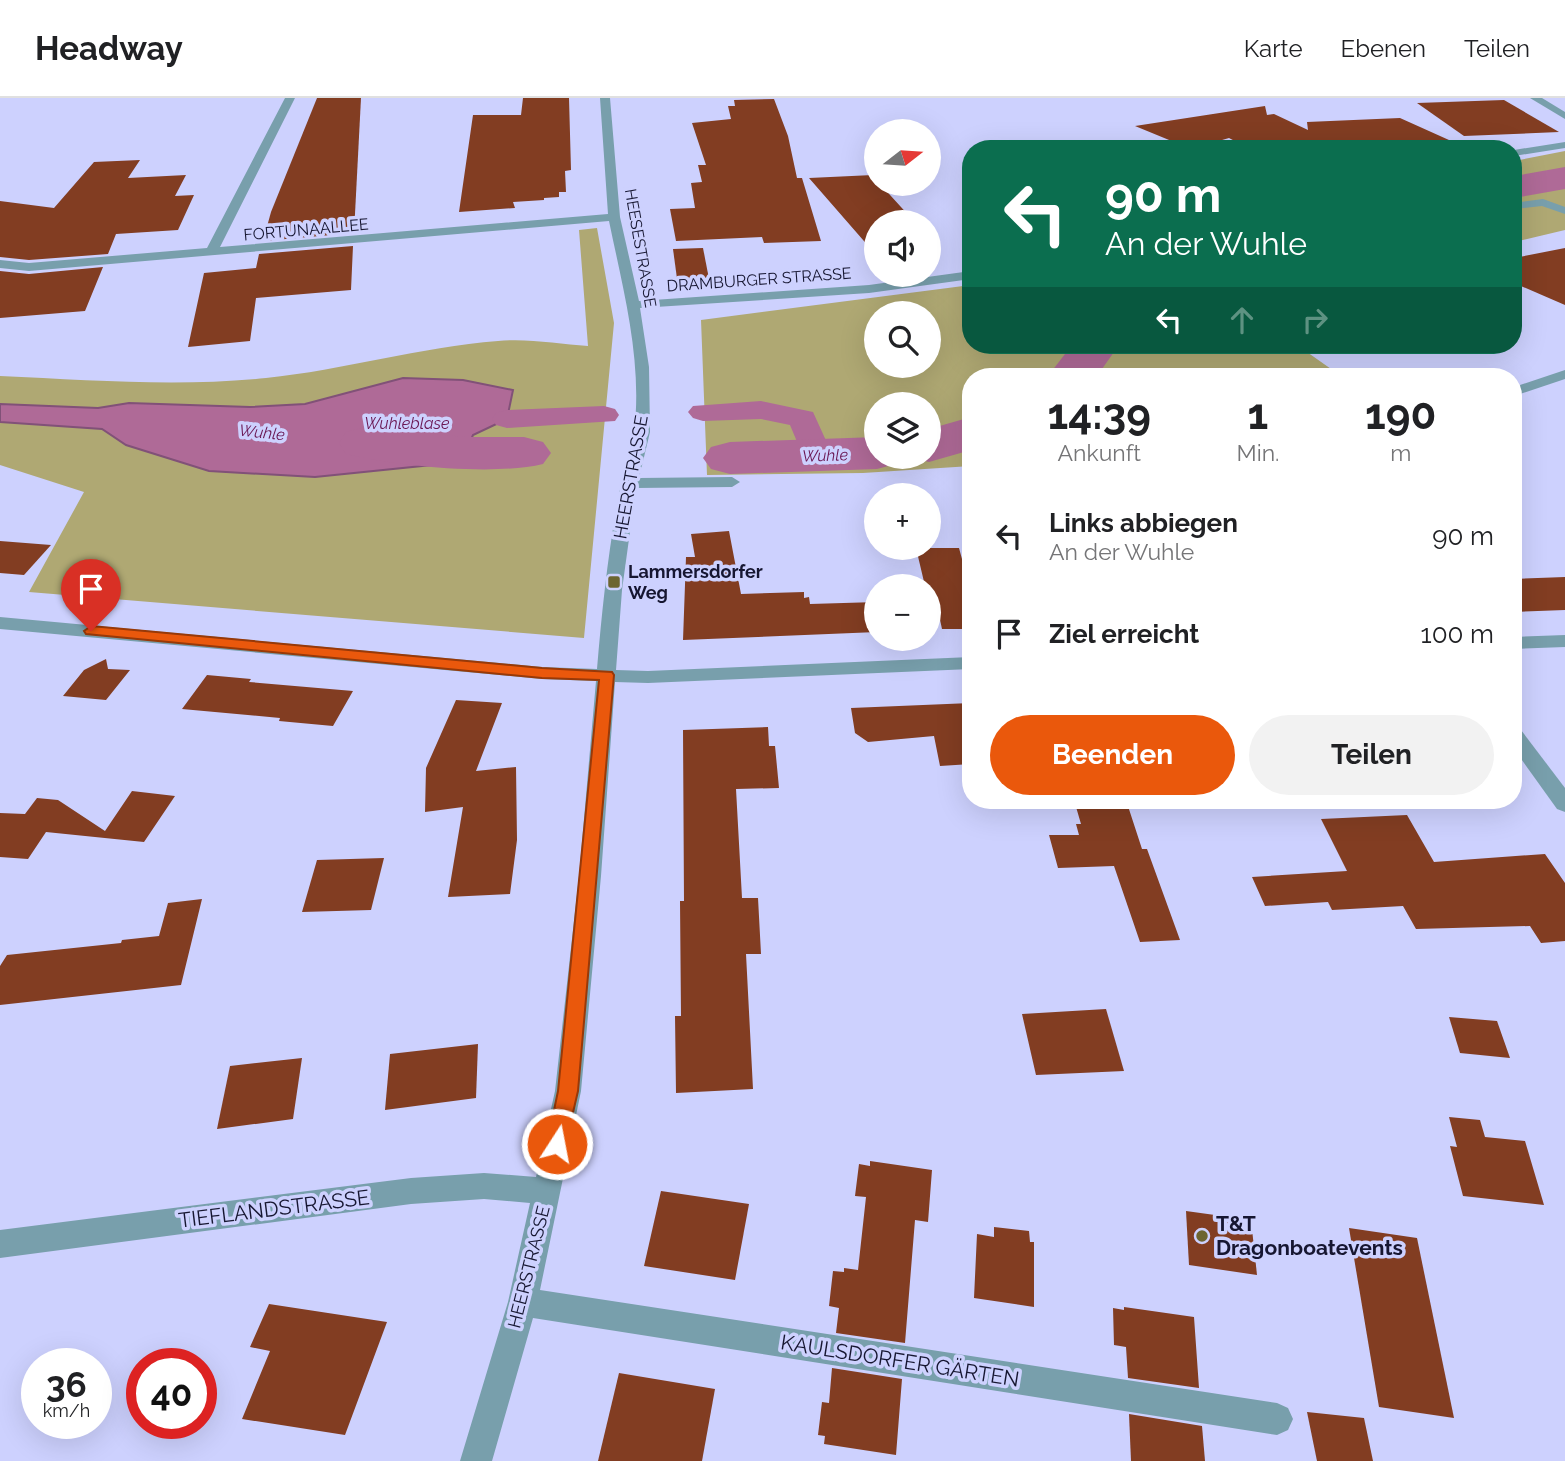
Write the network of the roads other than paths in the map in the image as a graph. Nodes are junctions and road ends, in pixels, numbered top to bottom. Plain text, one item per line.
1 (290, 98) edge
2 (605, 98) edge
3 (1535, 98) edge
4 (1565, 116) edge
5 (1565, 145) edge
6 (1522, 152) edge
7 (1522, 205) edge
8 (1565, 211) edge
9 (614, 217) junction
10 (211, 253) junction
11 (0, 264) edge
12 (962, 276) edge
13 (633, 304) junction
14 (1565, 374) edge
15 (1522, 389) edge
16 (643, 404) joint
17 (732, 482) dead end
18 (630, 483) junction
19 (0, 623) edge
20 (1565, 642) edge
21 (1522, 643) edge
22 (962, 663) edge
23 (607, 675) junction
24 (1522, 745) edge
25 (1565, 804) edge
26 (548, 1191) junction
27 (0, 1244) edge
28 (523, 1302) junction
29 (1277, 1419) dead end
30 (476, 1461) edge

1 - 10 street
2 - 9 street, HEESESTRASSE
3 - 4 street
5 - 6 street
7 - 8 street
9 - 10 street, FORTUNAALLEE
9 - 13 street, HEESESTRASSE
10 - 11 street, FORTUNAALLEE
12 - 13 street, DRAMBURGER STRASSE
13 - 16 street, HEESESTRASSE
14 - 15 street
16 - 18 street, HEERSTRASSE
17 - 18 street
18 - 23 street, HEERSTRASSE
19 - 23 street
20 - 21 street
22 - 23 street
23 - 26 street, HEERSTRASSE
24 - 25 street
26 - 27 street, TIEFLANDSTRASSE
26 - 28 street, HEERSTRASSE
28 - 29 street, KAULSDORFER GÄRTEN
28 - 30 street, HEERSTRASSE

